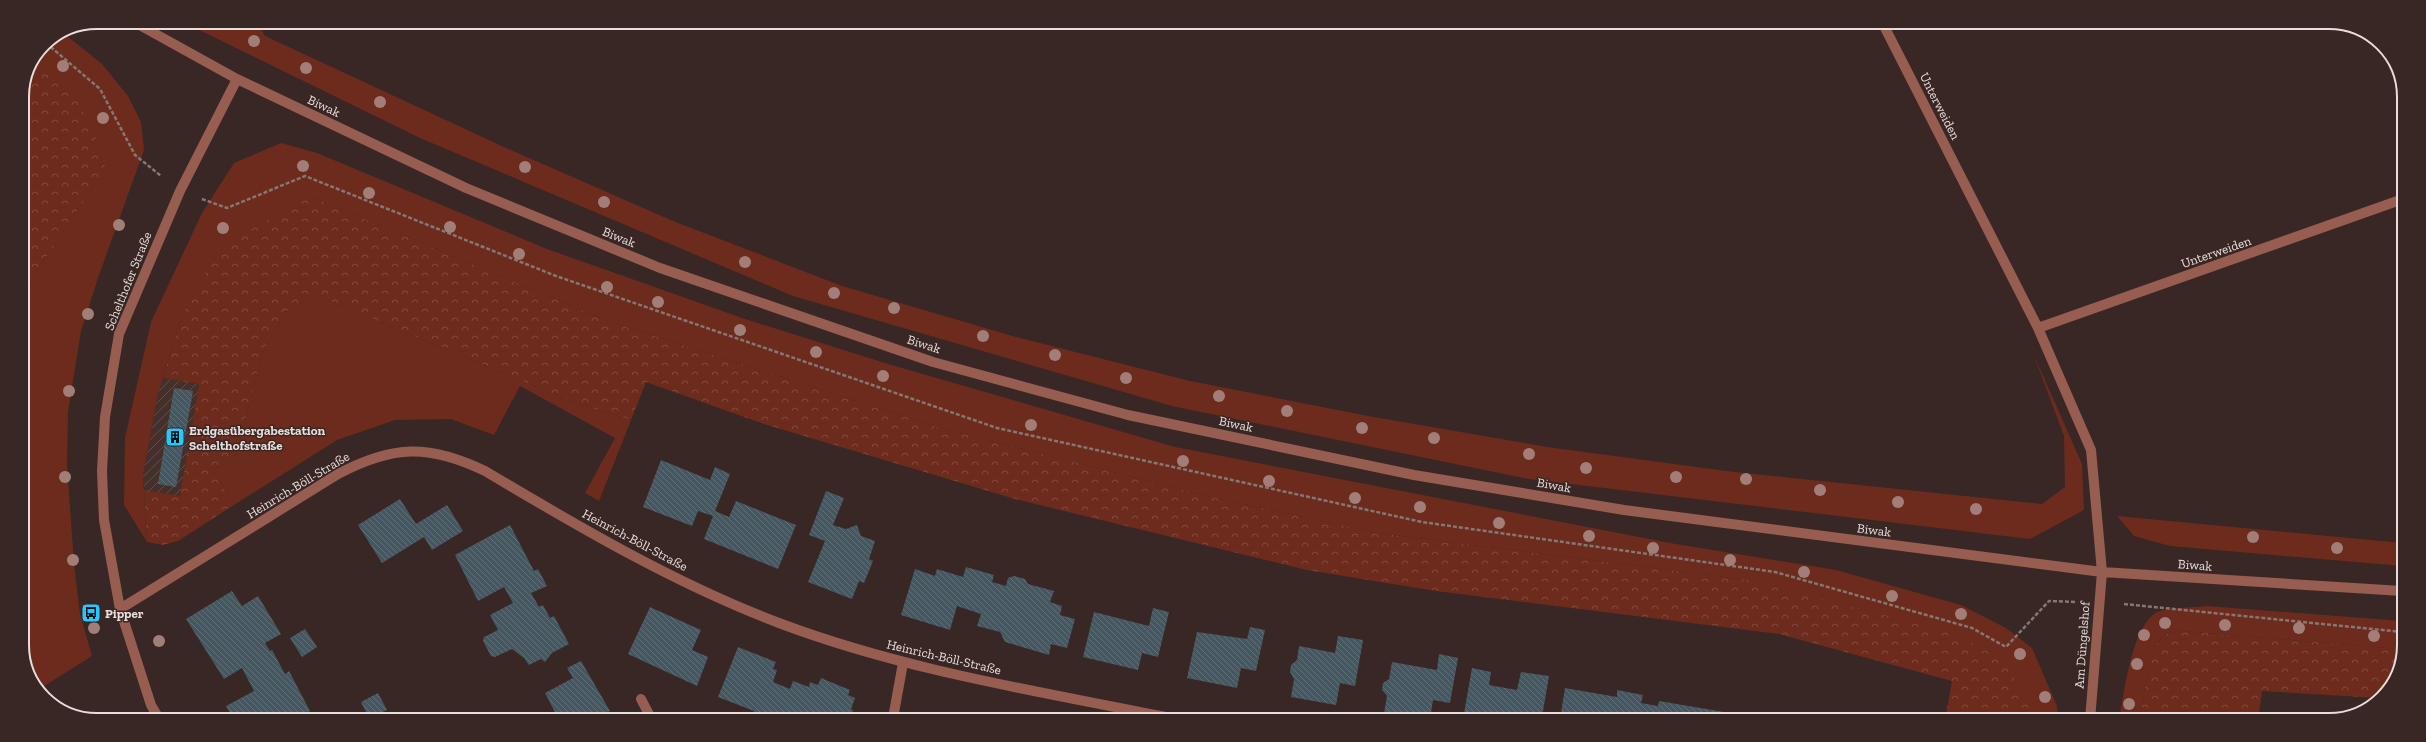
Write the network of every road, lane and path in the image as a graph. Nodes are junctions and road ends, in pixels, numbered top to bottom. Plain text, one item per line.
1 (147, 29) edge
2 (1886, 29) edge
3 (51, 47) edge
4 (237, 79) junction
5 (180, 191) junction
6 (2397, 201) edge
7 (2038, 328) junction
8 (2102, 572) junction
9 (2397, 591) edge
10 (120, 609) junction
11 (903, 663) junction
12 (641, 699) dead end
13 (155, 713) edge
14 (648, 713) edge
15 (894, 713) edge
16 (1147, 713) edge
17 (2091, 713) edge

1 - 4 street, Biwak
2 - 7 street, Unterweiden
3 - 5 path
4 - 5 street, Schelthofer Straße
4 - 8 street, Biwak
5 - 10 street, Schelthofer Straße
6 - 7 street, Unterweiden
7 - 8 street, Unterweiden
8 - 9 street, Biwak
8 - 17 street, Am Düngelshof
10 - 11 street, Heinrich-Böll-Straße
10 - 13 street, Schelthofer Straße
11 - 15 street
11 - 16 street, Heinrich-Böll-Straße
12 - 14 street

